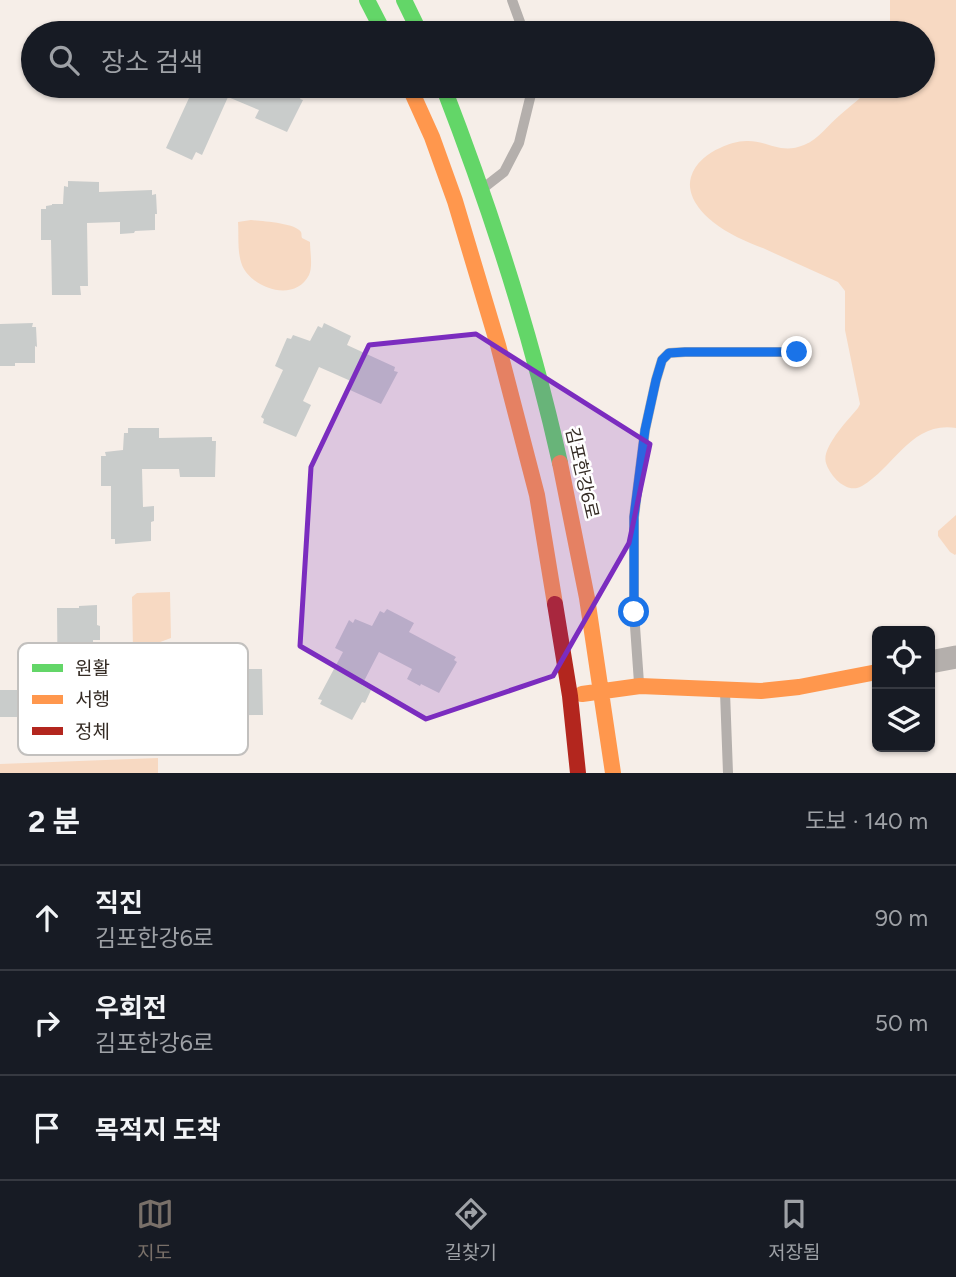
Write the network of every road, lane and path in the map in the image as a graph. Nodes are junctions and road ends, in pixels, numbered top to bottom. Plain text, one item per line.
1 (367, 0) edge
2 (404, 0) edge
3 (512, 0) edge
4 (378, 21) edge
5 (414, 21) edge
6 (520, 21) edge
7 (414, 98) edge
8 (448, 98) edge
9 (530, 98) edge
10 (468, 195) junction
11 (797, 352) dead end
12 (956, 657) edge
13 (935, 661) edge
14 (872, 673) edge
15 (640, 686) junction
16 (725, 690) junction
17 (603, 691) junction
18 (570, 696) junction
19 (578, 773) edge
20 (613, 773) edge
21 (728, 773) edge

1 - 4 street
2 - 5 street
3 - 6 lane
7 - 10 street, 김포한강6로
8 - 10 street, 김포한강6로
9 - 10 lane
10 - 17 street, 김포한강6로
10 - 18 street, 김포한강6로
11 - 15 lane
12 - 13 street
14 - 16 street
15 - 16 street
15 - 17 street
16 - 21 lane
17 - 18 street
17 - 20 street, 김포한강6로
18 - 19 street, 김포한강6로

